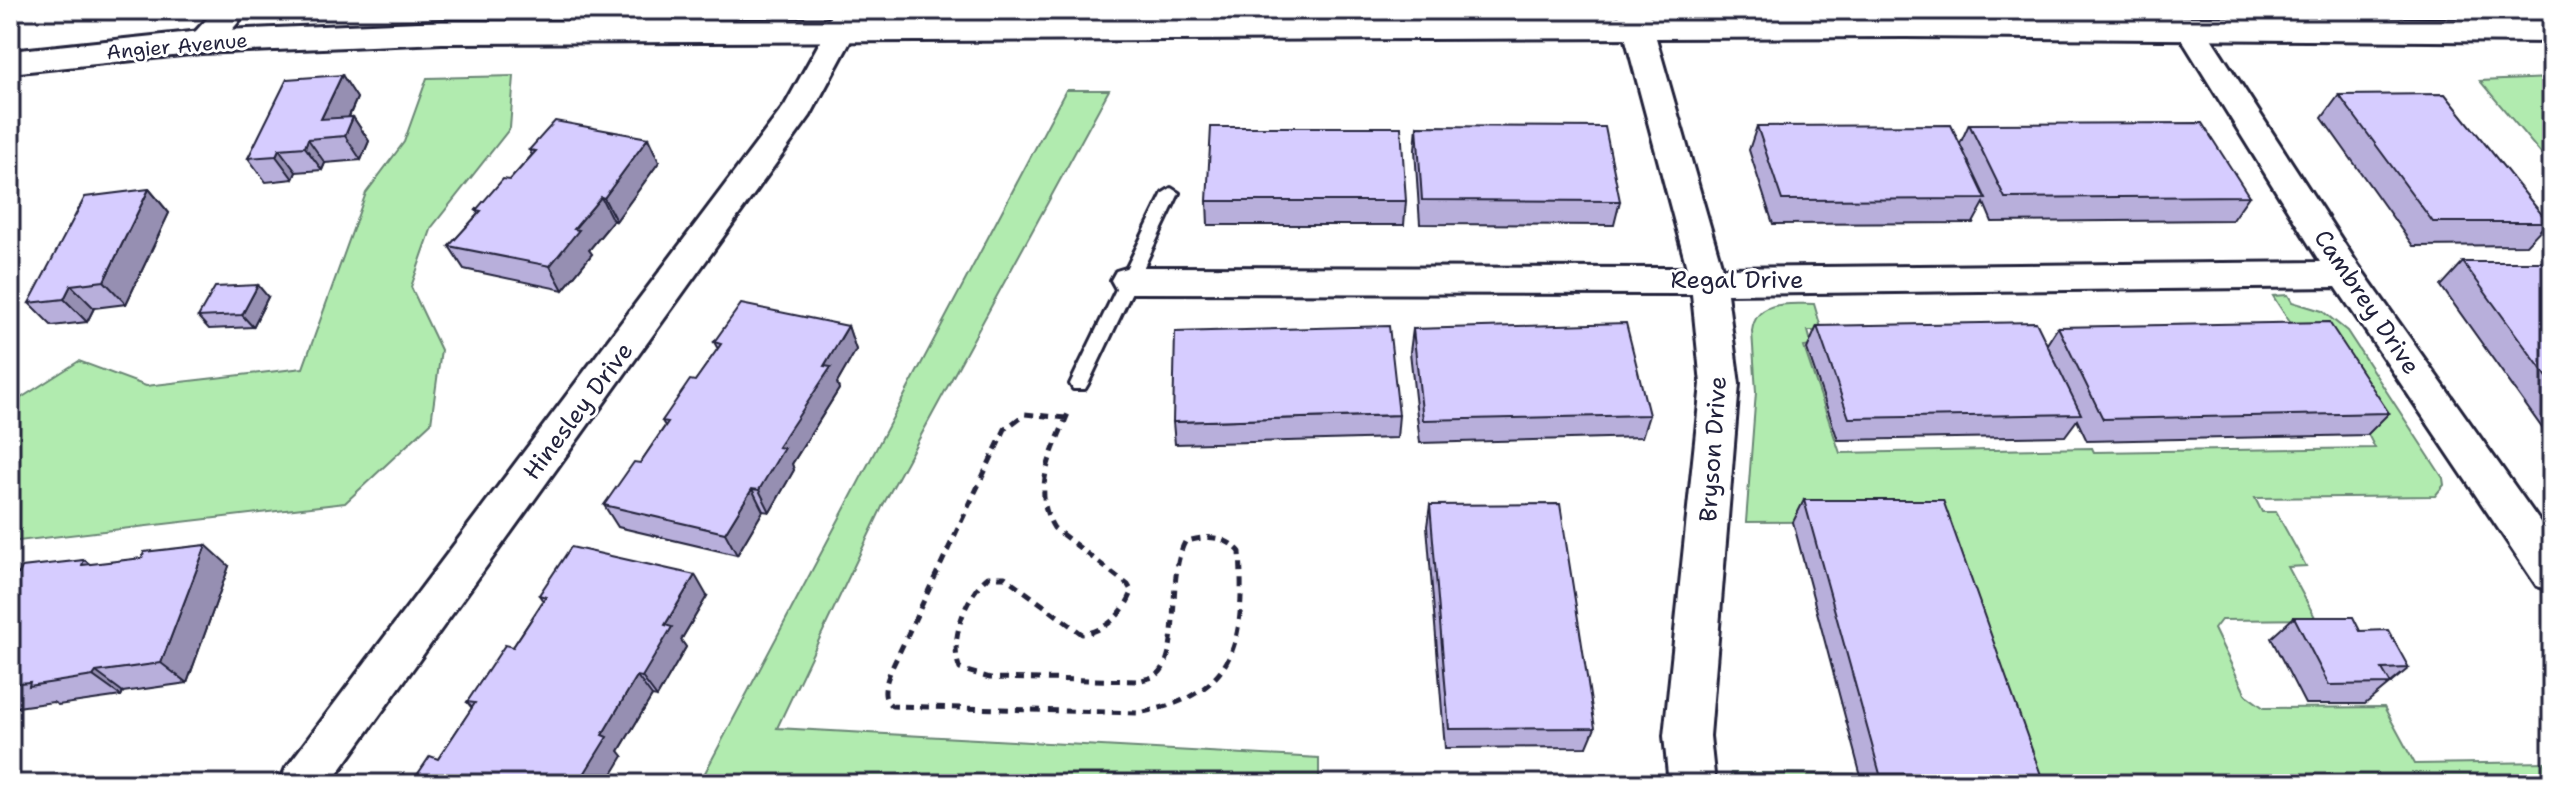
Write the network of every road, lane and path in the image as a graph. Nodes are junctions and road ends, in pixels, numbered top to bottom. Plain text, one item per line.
1 (232, 10) edge
2 (1635, 19) edge
3 (844, 20) edge
4 (2189, 27) junction
5 (2552, 31) edge
6 (201, 42) junction
7 (10, 62) edge
8 (1171, 193) dead end
9 (2346, 274) junction
10 (1129, 280) junction
11 (1708, 281) junction
12 (1079, 384) joint
13 (1066, 418) junction
14 (2552, 573) edge
15 (302, 784) edge
16 (1692, 784) edge

1 - 6 street
2 - 3 street, Angier Avenue
2 - 4 street, Angier Avenue
2 - 11 street, Bryson Drive
3 - 6 street, Angier Avenue
3 - 15 street, Hinesley Drive
4 - 5 street, Angier Avenue
4 - 9 street, Cambrey Drive
6 - 7 street, Angier Avenue
8 - 10 lane
9 - 11 street, Regal Drive
9 - 14 street, Cambrey Drive
10 - 11 street, Regal Drive
10 - 12 lane
11 - 16 street, Bryson Drive
12 - 13 path
13 - 13 path

